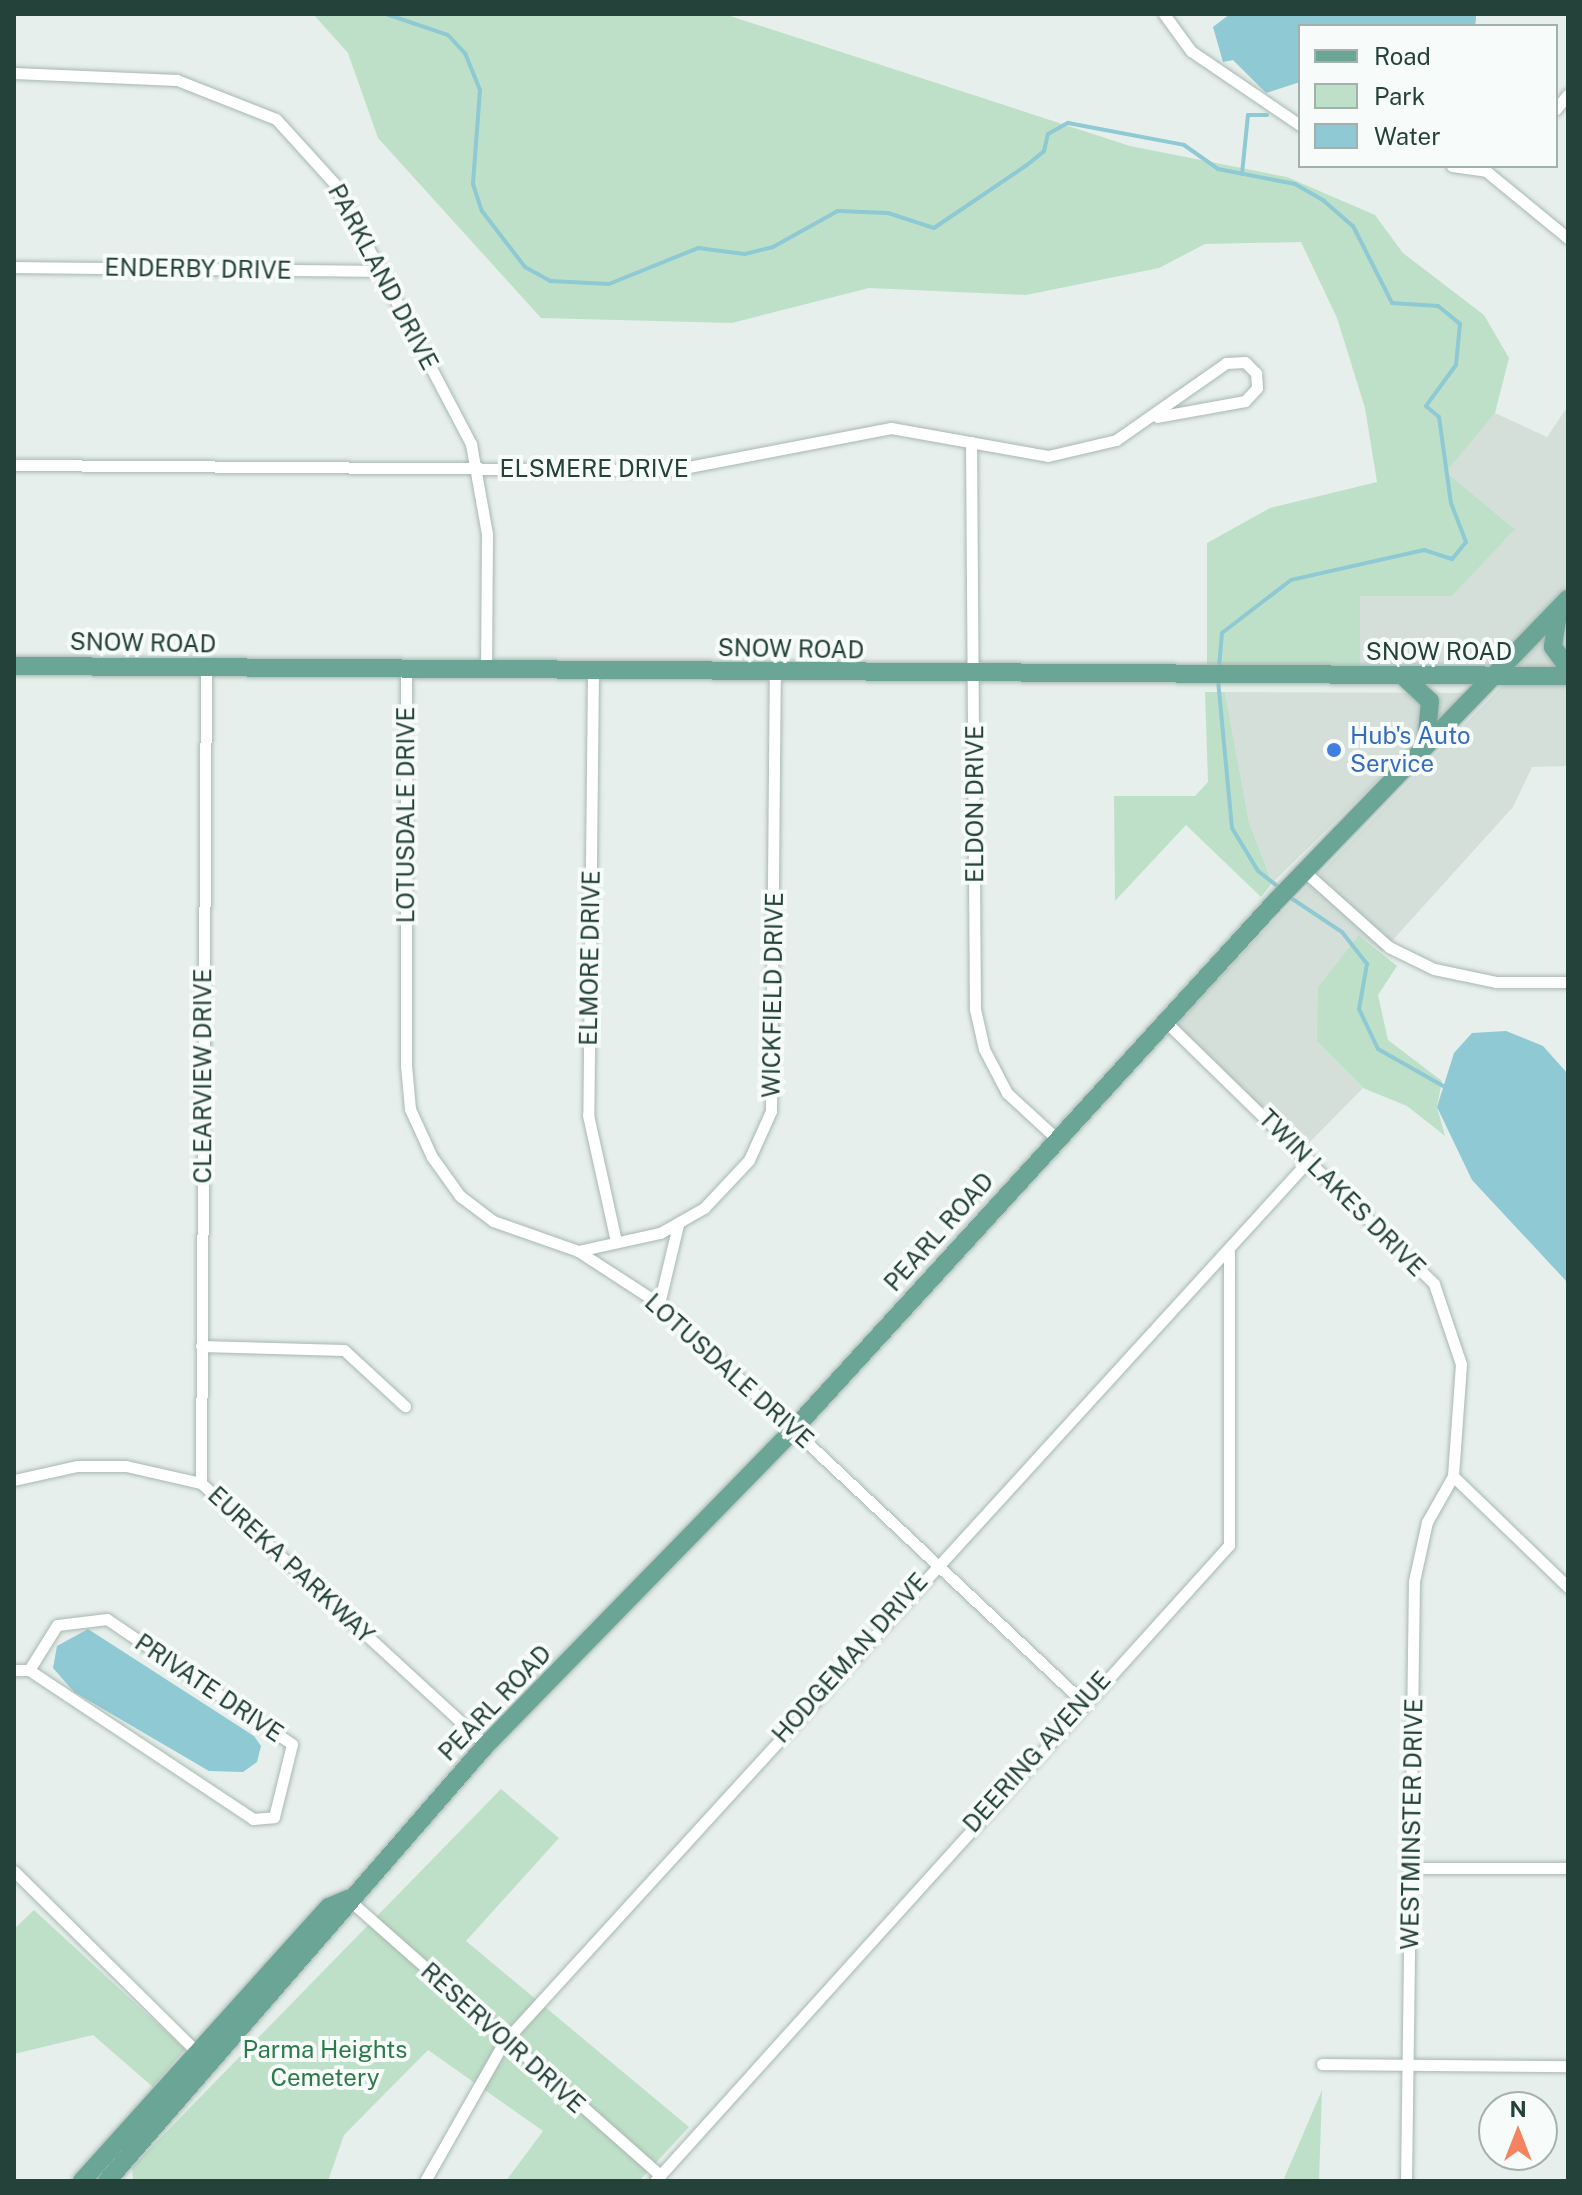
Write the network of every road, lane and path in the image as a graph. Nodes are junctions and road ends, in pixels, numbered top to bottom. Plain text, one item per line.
1 (1164, 14) edge
2 (14, 73) edge
3 (1298, 124) edge
4 (1489, 168) edge
5 (1568, 238) edge
6 (14, 267) edge
7 (383, 271) junction
8 (1157, 417) junction
9 (971, 442) junction
10 (14, 465) edge
11 (476, 469) junction
12 (1564, 603) edge
13 (14, 666) edge
14 (206, 668) junction
15 (406, 668) junction
16 (486, 668) junction
17 (1568, 668) edge
18 (593, 672) junction
19 (775, 672) junction
20 (1568, 676) edge
21 (975, 677) junction
22 (1404, 677) junction
23 (1496, 677) junction
24 (1425, 749) junction
25 (1304, 871) junction
26 (1568, 982) edge
27 (1167, 1023) junction
28 (1056, 1138) junction
29 (1309, 1160) junction
30 (678, 1225) junction
31 (616, 1241) junction
32 (578, 1251) junction
33 (1229, 1253) junction
34 (659, 1304) junction
35 (201, 1346) junction
36 (405, 1406) dead end
37 (793, 1430) junction
38 (1453, 1476) junction
39 (14, 1480) edge
40 (201, 1483) junction
41 (935, 1563) junction
42 (1568, 1587) edge
43 (14, 1670) edge
44 (29, 1670) junction
45 (1082, 1701) junction
46 (486, 1745) junction
47 (1413, 1868) junction
48 (1568, 1868) edge
49 (14, 1871) edge
50 (348, 1899) junction
51 (504, 2042) junction
52 (197, 2052) junction
53 (1322, 2064) dead end
54 (1408, 2066) junction
55 (1568, 2066) edge
56 (121, 2174) edge
57 (658, 2178) edge
58 (82, 2181) edge
59 (107, 2181) edge
60 (425, 2181) edge
61 (1406, 2181) edge

1 - 3 street
2 - 7 street, PARKLAND DRIVE
4 - 5 street
6 - 7 street, ENDERBY DRIVE
7 - 11 street, PARKLAND DRIVE
8 - 8 street, ELSMERE DRIVE
8 - 9 street, ELSMERE DRIVE
9 - 11 street, ELSMERE DRIVE
9 - 21 street, ELDON DRIVE
10 - 11 street, ELSMERE DRIVE
11 - 16 street, PARKLAND DRIVE
12 - 17 main road
12 - 23 main road, PEARL ROAD
13 - 14 main road, SNOW ROAD
14 - 15 main road, SNOW ROAD
14 - 35 street, CLEARVIEW DRIVE
15 - 16 main road, SNOW ROAD
15 - 32 street, LOTUSDALE DRIVE
16 - 18 main road, SNOW ROAD
18 - 19 main road, SNOW ROAD
18 - 31 street, ELMORE DRIVE
19 - 21 main road, SNOW ROAD
19 - 30 street, WICKFIELD DRIVE
20 - 23 main road, SNOW ROAD
21 - 22 main road, SNOW ROAD
21 - 28 street, ELDON DRIVE
22 - 23 main road, SNOW ROAD
22 - 24 main road
23 - 24 main road, PEARL ROAD
24 - 25 main road, PEARL ROAD
25 - 26 street
25 - 27 main road, PEARL ROAD
27 - 28 main road, PEARL ROAD
27 - 29 street, TWIN LAKES DRIVE
28 - 37 main road, PEARL ROAD
29 - 33 street, HODGEMAN DRIVE
29 - 38 street, TWIN LAKES DRIVE
30 - 31 street, WICKFIELD DRIVE
30 - 34 street
31 - 32 street, WICKFIELD DRIVE
32 - 34 street, LOTUSDALE DRIVE
33 - 41 street, HODGEMAN DRIVE
33 - 45 street, DEERING AVENUE
34 - 37 street, LOTUSDALE DRIVE
35 - 36 street
35 - 40 street, CLEARVIEW DRIVE
37 - 41 street, LOTUSDALE DRIVE
37 - 46 main road, PEARL ROAD
38 - 42 street
38 - 47 street, WESTMINSTER DRIVE
39 - 40 street, EUREKA PARKWAY
40 - 46 street, EUREKA PARKWAY
41 - 45 street, LOTUSDALE DRIVE
41 - 51 street, HODGEMAN DRIVE
43 - 44 street
44 - 44 street, PRIVATE DRIVE
45 - 57 street, DEERING AVENUE
46 - 50 main road, PEARL ROAD
47 - 48 street
47 - 54 street, WESTMINSTER DRIVE
49 - 52 street
50 - 51 street, RESERVOIR DRIVE
50 - 52 main road, PEARL ROAD
50 - 56 main road, PEARL ROAD
51 - 57 street, RESERVOIR DRIVE
51 - 60 street, HODGEMAN DRIVE
52 - 58 main road, PEARL ROAD
53 - 54 street
54 - 55 street
54 - 61 street, WESTMINSTER DRIVE
56 - 59 main road, PEARL ROAD

